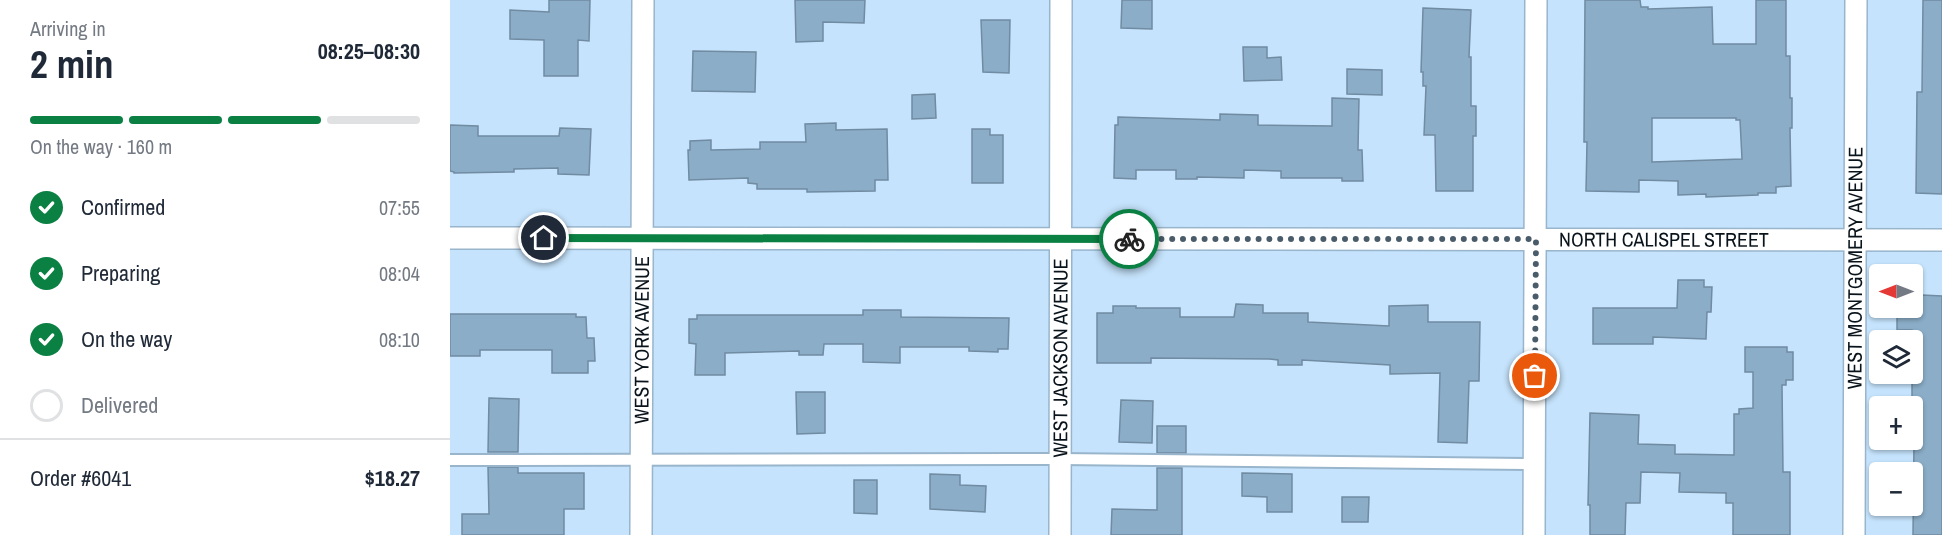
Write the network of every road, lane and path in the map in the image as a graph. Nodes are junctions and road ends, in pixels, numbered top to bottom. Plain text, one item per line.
1 (643, 0) edge
2 (1061, 0) edge
3 (1536, 0) edge
4 (1856, 0) edge
5 (450, 238) edge
6 (642, 238) junction
7 (1061, 239) junction
8 (1536, 239) junction
9 (1856, 240) junction
10 (1942, 240) edge
11 (641, 459) junction
12 (1060, 459) junction
13 (450, 460) edge
14 (1535, 464) junction
15 (641, 535) edge
16 (1060, 535) edge
17 (1534, 535) edge
18 (1854, 535) edge

1 - 6 street, WEST YORK AVENUE
2 - 7 street, WEST JACKSON AVENUE
3 - 8 street
4 - 9 street, WEST MONTGOMERY AVENUE
5 - 6 street, NORTH CALISPEL STREET
6 - 7 street, NORTH CALISPEL STREET
6 - 11 street, WEST YORK AVENUE
7 - 8 street, NORTH CALISPEL STREET
7 - 12 street, WEST JACKSON AVENUE
8 - 9 street, NORTH CALISPEL STREET
8 - 14 street
9 - 10 street, NORTH CALISPEL STREET
9 - 18 street, WEST MONTGOMERY AVENUE
11 - 12 lane
11 - 13 lane
11 - 15 street, WEST YORK AVENUE
12 - 14 lane
12 - 16 street, WEST JACKSON AVENUE
14 - 17 street

